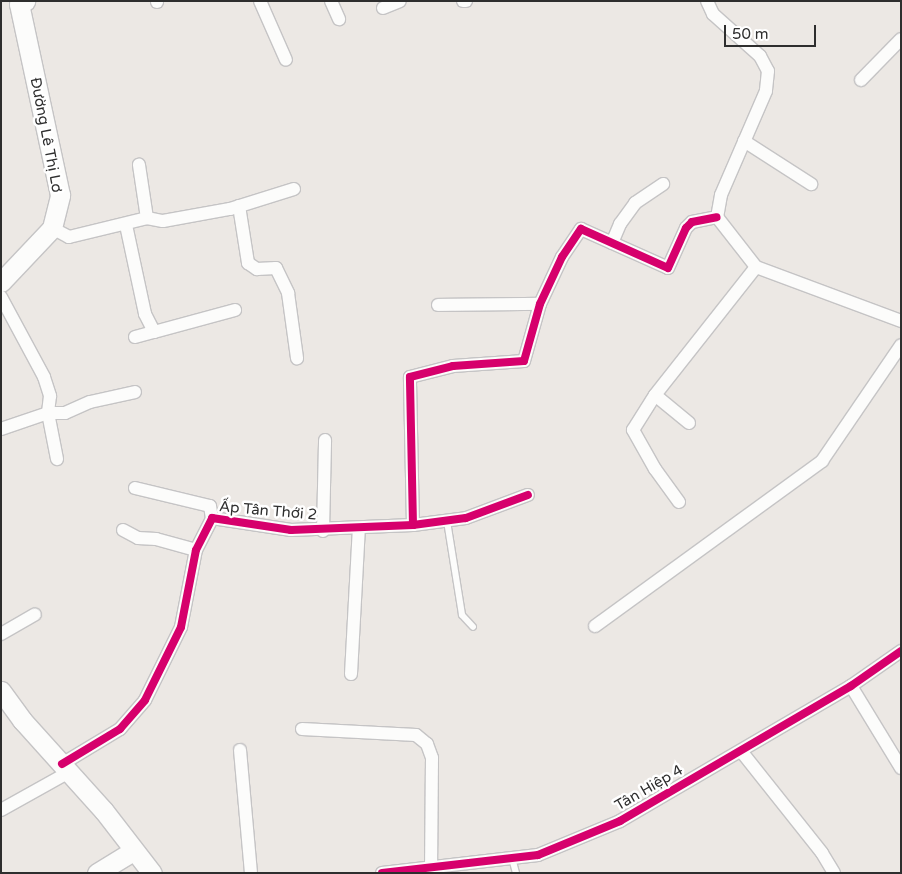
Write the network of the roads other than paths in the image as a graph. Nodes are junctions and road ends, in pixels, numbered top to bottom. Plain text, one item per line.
1 (260, 1) edge
2 (331, 1) edge
3 (400, 1) edge
4 (707, 1) edge
5 (21, 2) edge
6 (382, 8) dead end
7 (339, 19) dead end
8 (901, 38) edge
9 (286, 60) dead end
10 (861, 80) dead end
11 (744, 142) junction
12 (139, 165) dead end
13 (663, 184) dead end
14 (811, 184) dead end
15 (294, 188) dead end
16 (239, 206) junction
17 (717, 217) junction
18 (147, 218) junction
19 (126, 225) junction
20 (52, 228) junction
21 (612, 243) junction
22 (756, 267) junction
23 (1, 282) edge
24 (1, 297) edge
25 (540, 304) junction
26 (438, 305) dead end
27 (235, 310) dead end
28 (901, 321) edge
29 (154, 332) junction
30 (136, 337) dead end
31 (901, 345) edge
32 (296, 358) dead end
33 (135, 392) dead end
34 (655, 395) junction
35 (48, 414) junction
36 (689, 423) dead end
37 (1, 429) edge
38 (325, 440) dead end
39 (57, 459) dead end
40 (135, 488) dead end
41 (528, 496) dead end
42 (679, 502) dead end
43 (212, 518) junction
44 (447, 521) junction
45 (413, 526) junction
46 (359, 528) junction
47 (122, 530) dead end
48 (323, 530) junction
49 (196, 550) junction
50 (35, 614) dead end
51 (473, 626) dead end
52 (595, 626) dead end
53 (1, 634) edge
54 (901, 651) edge
55 (351, 674) dead end
56 (851, 686) junction
57 (1, 692) edge
58 (302, 729) dead end
59 (240, 750) dead end
60 (741, 751) junction
61 (66, 768) junction
62 (901, 768) edge
63 (1, 810) edge
64 (133, 851) junction
65 (512, 858) junction
66 (432, 865) junction
67 (97, 873) edge
68 (152, 873) edge
69 (251, 873) edge
70 (382, 873) edge
71 (516, 873) edge
72 (834, 873) edge

1 - 9 street
2 - 7 street
3 - 6 street
4 - 11 street
5 - 20 street, Đường Lê Thị Lơ
8 - 10 street
11 - 14 street
11 - 17 street
12 - 18 street
13 - 21 street
15 - 16 street
16 - 18 street
16 - 32 street
17 - 21 street
17 - 22 street
18 - 19 street
19 - 20 street
19 - 29 street
20 - 23 street, Đường Lê Thị Lơ
21 - 25 street
22 - 28 street
22 - 34 street
24 - 35 street
25 - 26 street
25 - 45 street
27 - 29 street
29 - 30 street
31 - 52 street
33 - 35 street
34 - 36 street
34 - 42 street
35 - 37 street
35 - 39 street
38 - 48 street
40 - 43 street
41 - 44 street, Ấp Tân Thới 2
43 - 48 street, Ấp Tân Thới 2
43 - 49 street, Ấp Tân Thới 2
44 - 45 street, Ấp Tân Thới 2
44 - 51 lane
45 - 46 street, Ấp Tân Thới 2
46 - 48 street, Ấp Tân Thới 2
46 - 55 street
47 - 49 street
49 - 61 street, Ấp Tân Thới 2
50 - 53 street
54 - 56 street, Tân Hiệp 4
56 - 60 street, Tân Hiệp 4
56 - 62 street
57 - 61 street
58 - 66 street
59 - 69 street
60 - 65 street, Tân Hiệp 4
60 - 72 street
61 - 63 street, Ấp Tân Thới 2
61 - 64 street
64 - 67 street
64 - 68 street
65 - 66 street, Tân Hiệp 4
65 - 71 lane
66 - 70 street, Tân Hiệp 4

